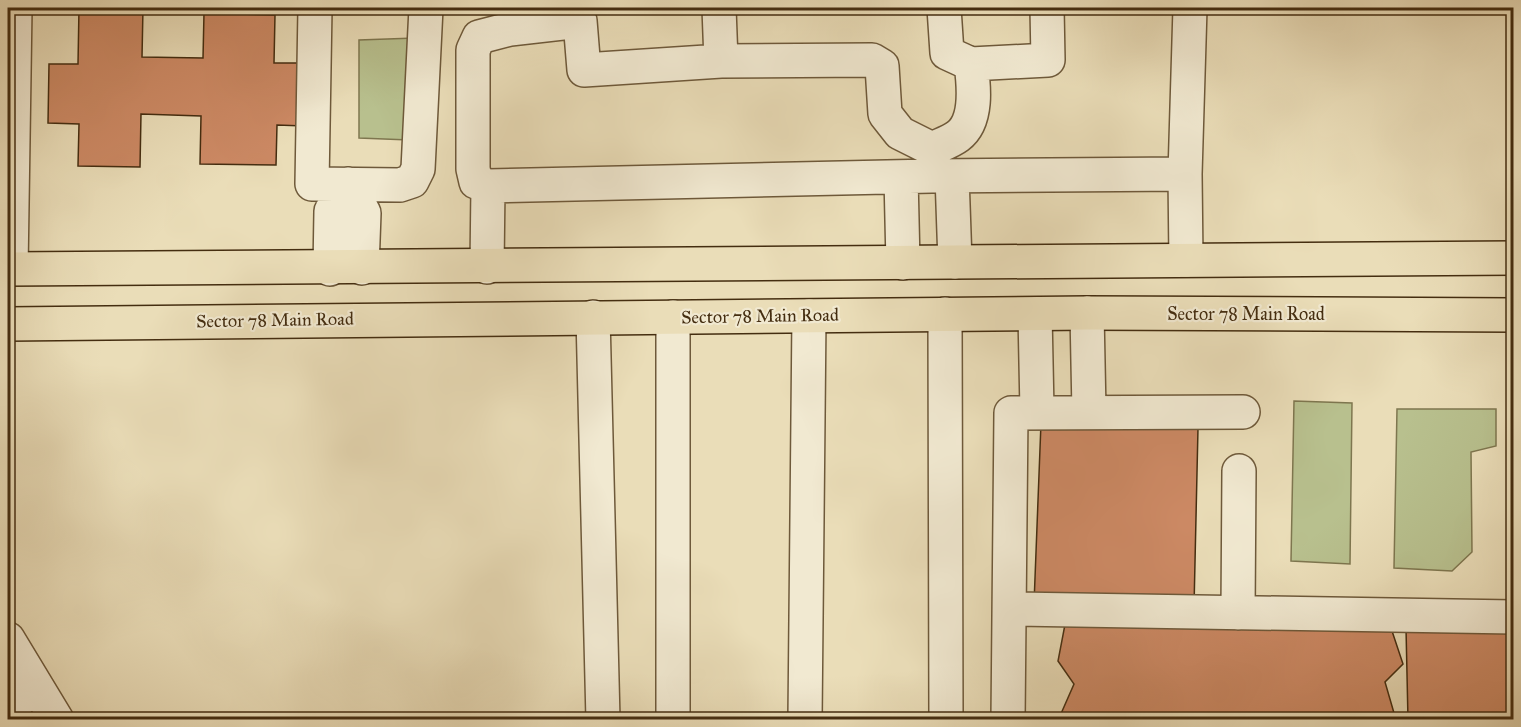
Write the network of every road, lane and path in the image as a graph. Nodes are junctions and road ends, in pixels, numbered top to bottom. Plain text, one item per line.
1 (15, 8) edge
2 (315, 8) edge
3 (426, 8) edge
4 (719, 8) edge
5 (944, 8) edge
6 (1047, 8) edge
7 (1190, 8) edge
8 (721, 61) junction
9 (970, 64) junction
10 (929, 170) junction
11 (1185, 174) junction
12 (348, 184) junction
13 (488, 186) junction
14 (1514, 258) edge
15 (1186, 260) junction
16 (955, 262) junction
17 (903, 263) junction
18 (487, 267) junction
19 (346, 268) junction
20 (9, 269) edge
21 (173, 269) junction
22 (1087, 313) junction
23 (945, 314) junction
24 (1035, 314) junction
25 (809, 315) junction
26 (1514, 315) edge
27 (593, 317) junction
28 (673, 317) junction
29 (171, 321) junction
30 (8, 324) edge
31 (1037, 411) junction
32 (1089, 412) junction
33 (1243, 412) dead end
34 (1239, 471) dead end
35 (1011, 609) junction
36 (1238, 612) junction
37 (1514, 616) edge
38 (9, 645) edge
39 (38, 688) junction
40 (8, 706) edge
41 (57, 720) edge
42 (603, 720) edge
43 (673, 720) edge
44 (805, 720) edge
45 (946, 720) edge
46 (1008, 720) edge

1 - 20 street
2 - 12 street
3 - 12 street
4 - 8 street
5 - 9 street
6 - 9 street
7 - 11 street
8 - 10 street
8 - 13 street
9 - 10 street
10 - 11 street
10 - 13 street
10 - 16 street
10 - 17 street
11 - 15 street
12 - 19 street
13 - 18 street
14 - 15 main road
15 - 16 main road
16 - 17 main road
17 - 18 main road
18 - 19 main road
19 - 21 main road
20 - 21 main road
21 - 29 main road
22 - 24 main road, Sector 78 Main Road
22 - 26 main road, Sector 78 Main Road
22 - 32 street
23 - 24 main road, Sector 78 Main Road
23 - 25 main road, Sector 78 Main Road
23 - 45 street
24 - 31 street
25 - 28 main road, Sector 78 Main Road
25 - 44 street
27 - 28 main road, Sector 78 Main Road
27 - 29 main road, Sector 78 Main Road
27 - 42 street
28 - 43 street
29 - 30 main road, Sector 78 Main Road
31 - 32 street
31 - 35 street
32 - 33 street
34 - 36 street
35 - 36 street
35 - 46 street
36 - 37 street
38 - 39 street
39 - 40 street
39 - 41 street

